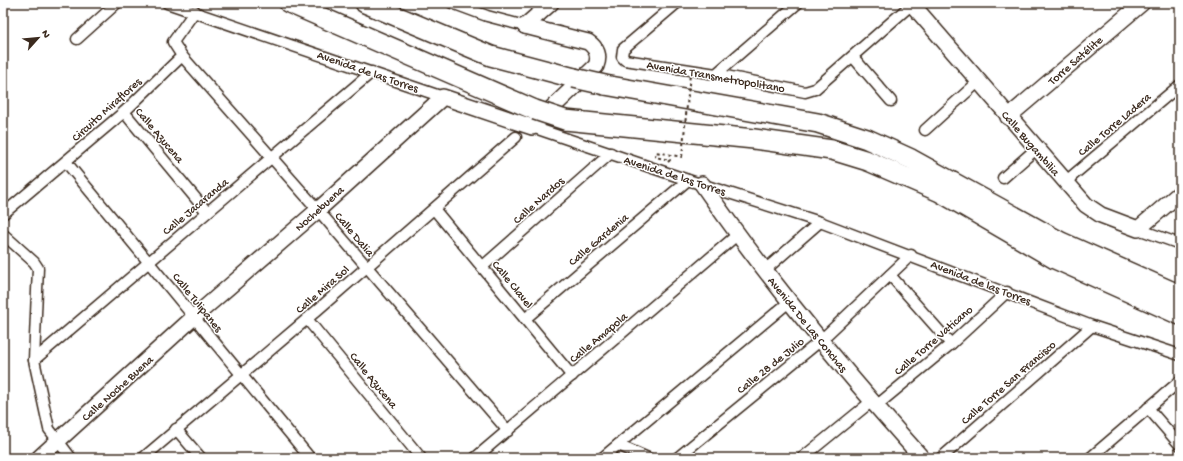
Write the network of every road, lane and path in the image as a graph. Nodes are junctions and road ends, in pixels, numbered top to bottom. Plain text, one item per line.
1 (117, 3) edge
2 (167, 3) edge
3 (289, 3) edge
4 (365, 3) edge
5 (452, 3) edge
6 (551, 3) edge
7 (677, 3) edge
8 (798, 3) edge
9 (1142, 3) edge
10 (912, 4) edge
11 (195, 11) junction
12 (525, 26) junction
13 (77, 40) dead end
14 (182, 56) junction
15 (852, 57) junction
16 (372, 72) junction
17 (690, 74) dead end
18 (716, 74) junction
19 (978, 82) junction
20 (1180, 85) edge
21 (443, 97) junction
22 (891, 101) dead end
23 (124, 112) junction
24 (533, 118) junction
25 (1008, 118) junction
26 (925, 130) dead end
27 (516, 137) dead end
28 (1036, 149) junction
29 (610, 153) junction
30 (273, 159) junction
31 (66, 162) junction
32 (649, 166) junction
33 (1003, 178) dead end
34 (695, 182) junction
35 (1065, 182) junction
36 (1180, 193) edge
37 (434, 209) junction
38 (318, 210) junction
39 (208, 212) junction
40 (3, 214) edge
41 (820, 222) junction
42 (1138, 229) junction
43 (3, 234) edge
44 (737, 235) junction
45 (1180, 244) edge
46 (911, 255) junction
47 (148, 262) junction
48 (482, 267) junction
49 (367, 268) junction
50 (765, 270) junction
51 (890, 275) junction
52 (1007, 292) junction
53 (1180, 294) edge
54 (789, 302) junction
55 (1180, 315) edge
56 (194, 317) junction
57 (307, 319) junction
58 (525, 319) junction
59 (1092, 326) junction
60 (820, 341) junction
61 (951, 344) junction
62 (1180, 355) edge
63 (34, 360) junction
64 (242, 375) junction
65 (572, 376) junction
66 (1180, 381) edge
67 (874, 403) junction
68 (1148, 408) junction
69 (176, 429) junction
70 (508, 431) junction
71 (58, 442) junction
72 (618, 445) junction
73 (1180, 445) edge
74 (40, 458) edge
75 (71, 458) edge
76 (143, 458) edge
77 (201, 458) edge
78 (310, 458) edge
79 (421, 458) edge
80 (476, 458) edge
81 (602, 458) edge
82 (648, 458) edge
83 (677, 458) edge
84 (802, 458) edge
85 (922, 458) edge
86 (941, 458) edge
87 (1090, 458) edge

1 - 13 street
2 - 11 street, Avenida de las Torres
3 - 24 highway
4 - 53 highway, bridge
5 - 12 street
6 - 12 street
7 - 18 street, Avenida Transmetropolitano
8 - 18 street
9 - 25 street, Torre Satélite
10 - 15 street
10 - 19 street, Calle Bugambilia
11 - 14 street
11 - 16 street, Avenida de las Torres
12 - 24 street
14 - 23 street, Circuito Miraflores
14 - 30 street, Calle Dalia
15 - 18 street, Avenida Transmetropolitano
15 - 22 street
16 - 21 street, Avenida de las Torres
16 - 30 street, Calle Jacaranda
17 - 32 path, bridge
19 - 25 street, Calle Bugambilia
19 - 26 street
20 - 35 street, Calle Torre Ladera
21 - 24 street, Avenida de las Torres
21 - 38 street, Nochebuena
23 - 31 street, Circuito Miraflores
23 - 39 street, Calle Azucena
24 - 29 street, Avenida de las Torres
24 - 55 highway, bridge
25 - 28 street, Calle Bugambilia
27 - 37 street, Calle Mira Sol
28 - 33 street
28 - 35 street, Calle Bugambilia
29 - 32 street, Avenida de las Torres
29 - 48 street, Calle Nardos
30 - 38 street, Calle Dalia
30 - 39 street, Calle Jacaranda
31 - 40 street, Circuito Miraflores
31 - 47 street, Calle Tulipanes
32 - 34 street, Avenida de las Torres
34 - 41 street, Avenida de las Torres
34 - 44 street, Avenida De Las Conchas
34 - 58 street, Calle Gardenia
35 - 42 street, Calle Bugambilia
36 - 42 street
37 - 48 street, Calle Clavel
37 - 49 street, Calle Mira Sol
38 - 49 street, Calle Dalia
38 - 56 street, Nochebuena
39 - 47 street, Calle Jacaranda
41 - 46 street, Avenida de las Torres
41 - 50 street
42 - 45 street, Calle Bugambilia
43 - 63 street
44 - 50 street, Avenida De Las Conchas
44 - 65 street, Calle Amapola
46 - 51 street, Calle 28 de Julio
46 - 52 street, Avenida de las Torres
47 - 56 street, Calle Tulipanes
47 - 63 street, Calle Jacaranda
48 - 58 street, Calle Clavel
49 - 57 street, Calle Mira Sol
49 - 70 street, Calle Dalia
50 - 54 street, Avenida De Las Conchas
51 - 60 street, Calle 28 de Julio
51 - 61 street
52 - 59 street, Avenida de las Torres
52 - 61 street, Calle Torre Vaticano
54 - 60 street, Avenida De Las Conchas
54 - 72 street
56 - 64 street, Calle Tulipanes
56 - 71 street, Calle Noche Buena
57 - 64 street, Calle Mira Sol
57 - 79 street, Calle Azucena
58 - 65 street, Calle Clavel
59 - 62 street, Avenida de las Torres
59 - 86 street, Calle Torre San Francisco
60 - 67 street, Avenida De Las Conchas
60 - 83 street, Calle 28 de Julio
61 - 67 street, Calle Torre Vaticano
63 - 71 street
64 - 69 street, Calle Mira Sol
64 - 78 street, Calle Tulipanes
65 - 70 street, Calle Amapola
66 - 68 street
67 - 84 street, Calle Torre Vaticano
67 - 85 street, Avenida De Las Conchas
68 - 73 street
68 - 87 street
69 - 76 street, Calle Mira Sol
69 - 77 street
70 - 80 street, Calle Amapola
71 - 74 street, Calle Noche Buena
71 - 75 street
72 - 81 street
72 - 82 street

